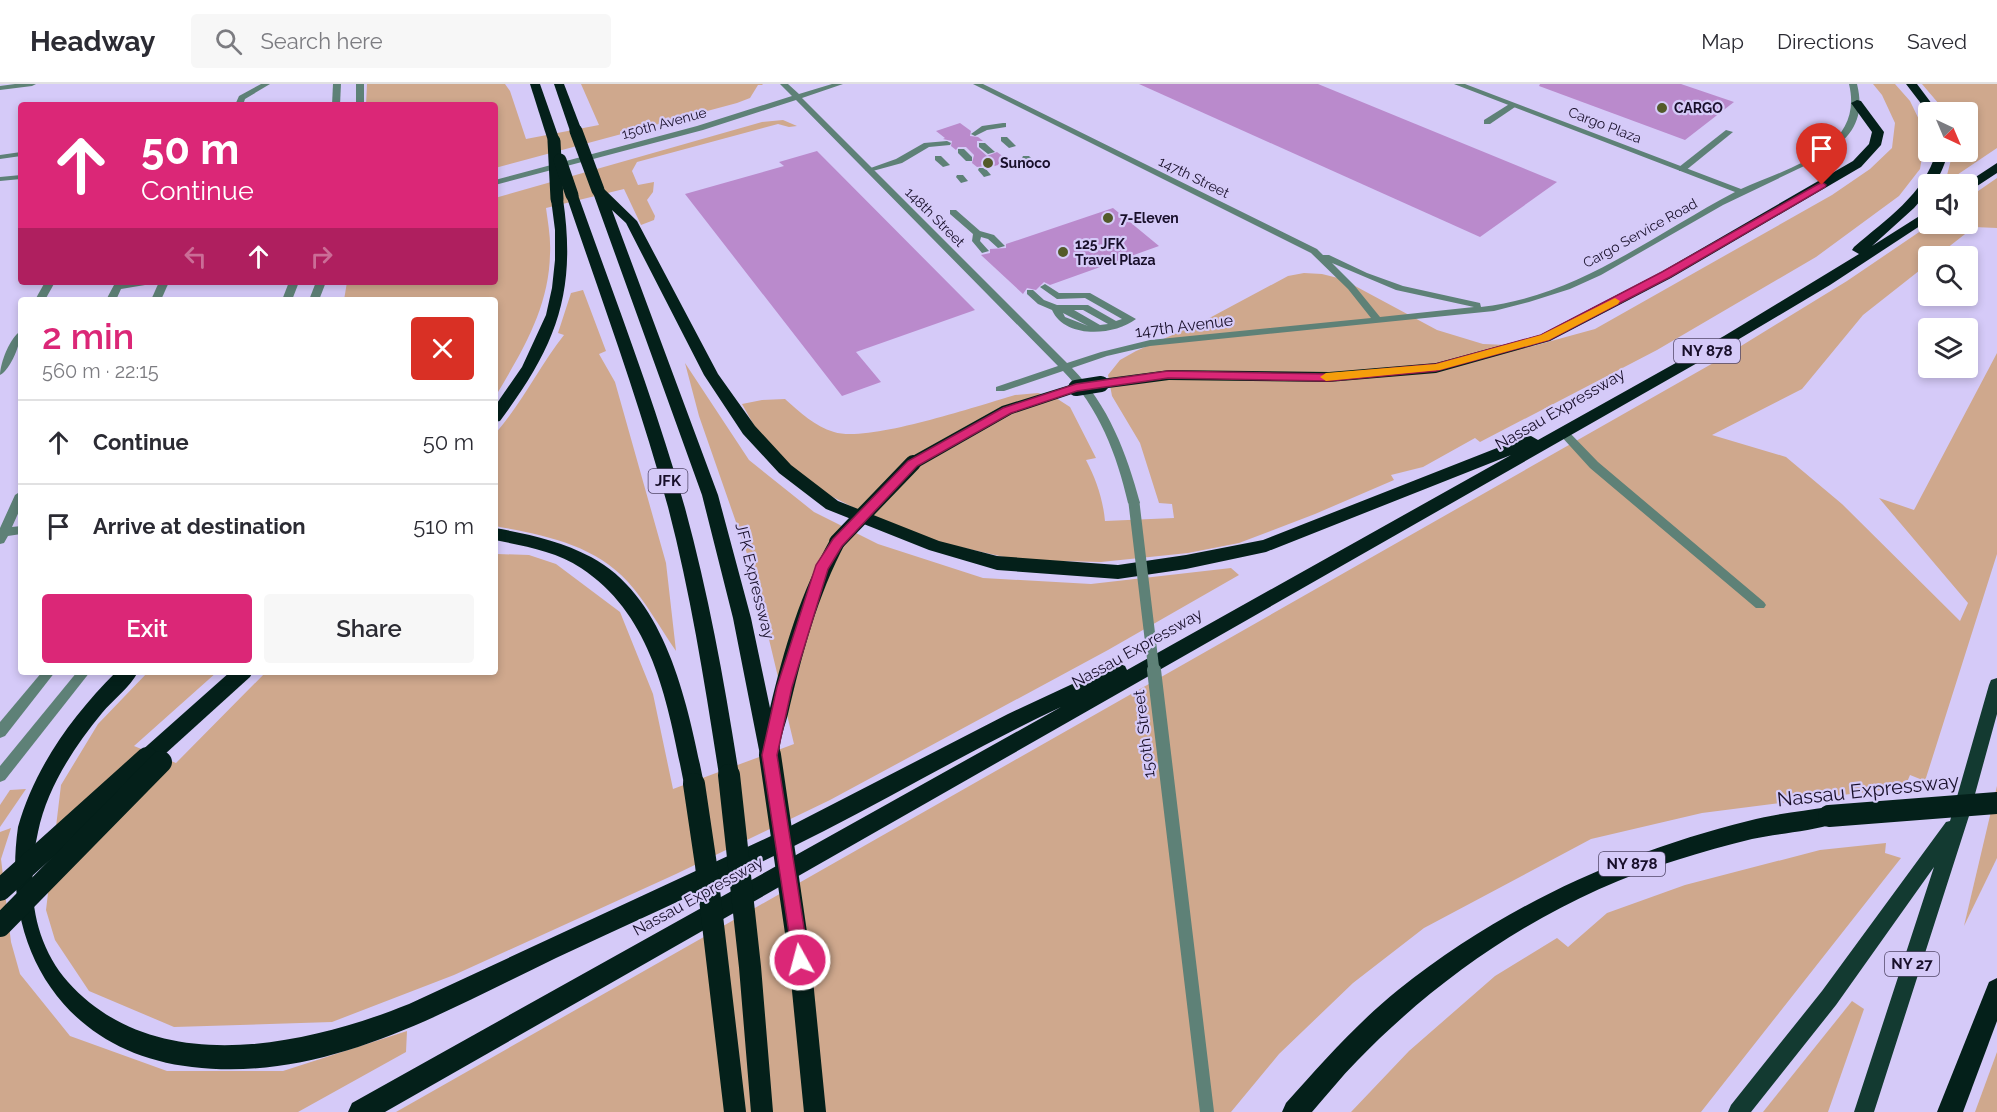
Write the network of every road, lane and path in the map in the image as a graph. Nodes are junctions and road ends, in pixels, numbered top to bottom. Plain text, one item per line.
1 (32, 84) edge
2 (266, 84) edge
3 (337, 84) edge
4 (360, 84) edge
5 (534, 84) edge
6 (559, 84) edge
7 (784, 84) edge
8 (839, 84) edge
9 (977, 84) edge
10 (1458, 84) edge
11 (1853, 84) edge
12 (1911, 84) edge
13 (0, 88) edge
14 (797, 98) junction
15 (240, 102) edge
16 (336, 102) edge
17 (360, 102) edge
18 (1925, 102) edge
19 (1857, 103) junction
20 (1514, 105) junction
21 (1487, 122) dead end
22 (1004, 125) dead end
23 (985, 128) junction
24 (967, 129) dead end
25 (1729, 132) dead end
26 (975, 134) dead end
27 (945, 139) dead end
28 (1004, 139) dead end
29 (982, 145) dead end
30 (1012, 146) dead end
31 (961, 151) dead end
32 (991, 153) dead end
33 (18, 154) edge
34 (0, 156) edge
35 (938, 158) dead end
36 (969, 159) dead end
37 (1939, 162) edge
38 (946, 165) dead end
39 (1997, 167) edge
40 (1682, 169) junction
41 (869, 170) junction
42 (18, 177) edge
43 (0, 179) edge
44 (1978, 181) edge
45 (498, 182) edge
46 (598, 190) junction
47 (1742, 192) junction
48 (565, 197) junction
49 (953, 212) dead end
50 (1918, 221) edge
51 (977, 233) junction
52 (1001, 246) dead end
53 (985, 250) dead end
54 (1314, 251) junction
55 (1825, 282) junction
56 (128, 285) edge
57 (1045, 286) dead end
58 (1030, 292) dead end
59 (112, 297) edge
60 (1056, 308) junction
61 (1494, 308) junction
62 (1379, 321) junction
63 (1115, 324) junction
64 (18, 339) edge
65 (1067, 368) junction
66 (0, 372) edge
67 (1000, 389) dead end
68 (498, 413) edge
69 (1589, 419) junction
70 (1564, 433) junction
71 (18, 501) edge
72 (18, 531) edge
73 (498, 534) edge
74 (2, 536) edge
75 (1272, 598) junction
76 (1760, 605) dead end
77 (47, 675) edge
78 (82, 675) edge
79 (125, 675) edge
80 (242, 675) edge
81 (1997, 685) edge
82 (0, 732) edge
83 (770, 755) junction
84 (154, 760) junction
85 (0, 776) edge
86 (1997, 803) edge
87 (1960, 816) junction
88 (0, 890) edge
89 (0, 926) edge
90 (1997, 990) edge
91 (361, 1112) edge
92 (735, 1112) edge
93 (762, 1112) edge
94 (815, 1112) edge
95 (1207, 1112) edge
96 (1295, 1112) edge
97 (1738, 1112) edge
98 (1864, 1112) edge
99 (1950, 1112) edge

1 - 13 street
2 - 15 street
3 - 16 street
4 - 17 street
5 - 48 highway, bridge
6 - 46 highway, JFK Expressway / JFK, bridge
7 - 14 street, 148th Street
8 - 14 street, 150th Avenue
9 - 54 street, 147th Street
10 - 20 street, Cargo Plaza
11 - 19 street
12 - 18 highway
14 - 41 street, 148th Street
14 - 45 street, 150th Avenue
19 - 47 street, Cargo Service Road
19 - 83 highway, bridge
20 - 21 street
20 - 40 street, Cargo Plaza
22 - 23 street
23 - 24 street
23 - 26 street
25 - 40 street
27 - 41 street
28 - 30 street
29 - 32 street
31 - 36 street
33 - 34 street
35 - 38 street
37 - 55 highway
39 - 44 highway
40 - 47 street, Cargo Plaza
41 - 65 street, 148th Street
42 - 43 street
46 - 69 highway
46 - 83 highway, JFK Expressway / JFK
47 - 61 street, Cargo Service Road
48 - 68 highway
48 - 93 highway, JFK, bridge
49 - 51 street
50 - 55 highway, Nassau Expressway / NY 878
51 - 52 street
51 - 53 street
54 - 61 street
54 - 62 street, 147th Street
55 - 69 highway, Nassau Expressway / NY 878
56 - 59 street
57 - 63 street
58 - 60 street
60 - 63 street
60 - 63 street
61 - 62 street, Cargo Service Road
62 - 65 street, 147th Avenue
64 - 66 street
65 - 67 street, 147th Avenue
65 - 95 street, 150th Street, bridge
69 - 70 highway, Nassau Expressway / NY 878
70 - 75 highway, Nassau Expressway / NY 878
70 - 76 street
71 - 74 street
72 - 74 street
73 - 92 highway, bridge
75 - 79 highway
75 - 91 highway, Nassau Expressway / NY 878
77 - 82 street
78 - 85 street
80 - 84 highway
81 - 87 main road, NY 27
83 - 94 highway, JFK Expressway / JFK, bridge
84 - 88 highway, bridge
84 - 89 highway, bridge
86 - 96 highway, Nassau Expressway / NY 878, bridge
87 - 97 main road
87 - 98 main road, NY 27
90 - 99 highway

